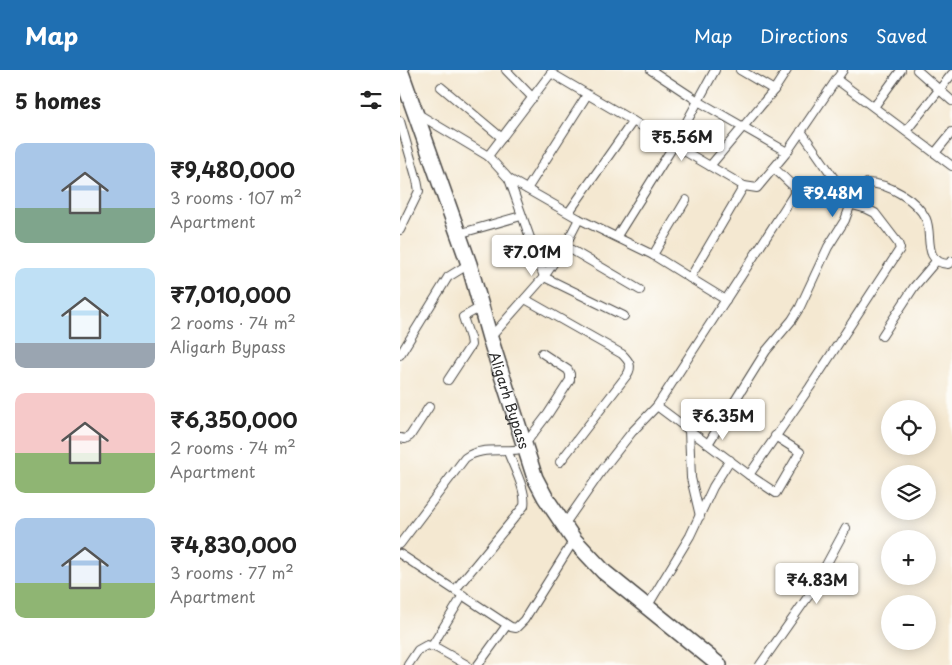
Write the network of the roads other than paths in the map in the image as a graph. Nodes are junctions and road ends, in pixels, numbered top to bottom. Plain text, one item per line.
1 (400, 70) edge
2 (506, 70) edge
3 (650, 70) edge
4 (715, 70) edge
5 (740, 70) edge
6 (787, 70) edge
7 (842, 70) edge
8 (901, 70) edge
9 (917, 70) edge
10 (952, 74) edge
11 (836, 79) junction
12 (441, 87) dead end
13 (774, 90) junction
14 (939, 90) junction
15 (588, 94) junction
16 (404, 97) edge
17 (533, 98) junction
18 (952, 101) edge
19 (698, 102) junction
20 (874, 107) junction
21 (416, 113) junction
22 (400, 121) edge
23 (633, 121) junction
24 (742, 126) junction
25 (801, 131) junction
26 (906, 131) junction
27 (952, 132) edge
28 (502, 138) junction
29 (674, 145) junction
30 (400, 146) edge
31 (409, 149) junction
32 (787, 152) junction
33 (935, 153) junction
34 (488, 156) junction
35 (710, 166) junction
36 (952, 166) edge
37 (774, 168) junction
38 (509, 179) junction
39 (744, 186) junction
40 (527, 189) junction
41 (686, 200) dead end
42 (849, 204) junction
43 (569, 212) junction
44 (521, 216) junction
45 (402, 219) edge
46 (579, 219) junction
47 (400, 230) edge
48 (458, 234) junction
49 (617, 236) junction
50 (565, 246) junction
51 (653, 256) junction
52 (936, 260) junction
53 (952, 261) edge
54 (469, 264) junction
55 (544, 277) junction
56 (690, 278) junction
57 (640, 290) dead end
58 (525, 299) junction
59 (726, 300) junction
60 (477, 308) junction
61 (624, 316) dead end
62 (882, 336) dead end
63 (490, 338) junction
64 (542, 353) dead end
65 (400, 355) edge
66 (448, 380) dead end
67 (657, 406) junction
68 (429, 407) dead end
69 (689, 430) junction
70 (776, 436) junction
71 (400, 438) edge
72 (708, 444) junction
73 (518, 449) junction
74 (730, 460) junction
75 (560, 462) dead end
76 (749, 475) junction
77 (700, 516) junction
78 (564, 525) junction
79 (846, 528) dead end
80 (574, 540) junction
81 (400, 544) edge
82 (400, 554) edge
83 (455, 590) junction
84 (463, 595) junction
85 (647, 607) junction
86 (507, 625) junction
87 (432, 646) junction
88 (458, 662) edge
89 (408, 665) edge
90 (467, 665) edge
91 (478, 665) edge
92 (719, 665) edge
93 (760, 665) edge

1 - 16 highway, Aligarh Bypass
2 - 17 street
3 - 19 street
4 - 19 street
5 - 13 street
6 - 13 street
7 - 11 street
8 - 20 street
9 - 14 street
10 - 14 street
11 - 20 street
11 - 25 street
12 - 28 street
13 - 24 street
14 - 18 street
14 - 26 street
15 - 17 street
15 - 23 street
15 - 40 street
16 - 21 highway, Aligarh Bypass
17 - 28 street
19 - 24 street
19 - 29 street
20 - 26 street
21 - 34 street
21 - 48 highway, Aligarh Bypass
22 - 31 street
23 - 29 street
23 - 43 street
24 - 32 street
24 - 35 street
25 - 32 street
25 - 42 street
26 - 33 street
27 - 33 street
28 - 34 street
29 - 35 street
29 - 49 street
30 - 31 street
31 - 45 street
32 - 37 street
33 - 36 street
34 - 38 street
35 - 39 street
37 - 39 street
37 - 59 street
38 - 40 street
38 - 44 street
39 - 56 street
40 - 43 street
41 - 51 street
42 - 52 street
42 - 70 street
42 - 72 street
43 - 46 street
44 - 48 street
44 - 55 street
45 - 47 street
46 - 49 street
46 - 50 street
48 - 54 highway, Aligarh Bypass
49 - 51 street
50 - 55 street
50 - 57 street
51 - 56 street
52 - 53 street
52 - 62 street
54 - 60 highway, Aligarh Bypass
54 - 65 street
55 - 58 street
55 - 61 street
56 - 59 street
58 - 63 street
58 - 75 street
59 - 67 street
60 - 63 highway, Aligarh Bypass
60 - 66 street
63 - 73 highway, Aligarh Bypass
64 - 73 street
67 - 69 street
67 - 78 street
68 - 71 street
69 - 72 street
69 - 77 street
70 - 76 street
70 - 76 street
72 - 74 street
73 - 78 highway, Aligarh Bypass
73 - 81 street
73 - 83 street
74 - 76 street
74 - 77 street
77 - 85 street
78 - 80 highway, Aligarh Bypass
79 - 93 street
80 - 85 highway, Aligarh Bypass
80 - 86 street
82 - 83 street
83 - 84 street
84 - 86 street
84 - 87 street
85 - 92 highway, Aligarh Bypass
86 - 91 street
87 - 88 street
87 - 89 street
88 - 90 street

